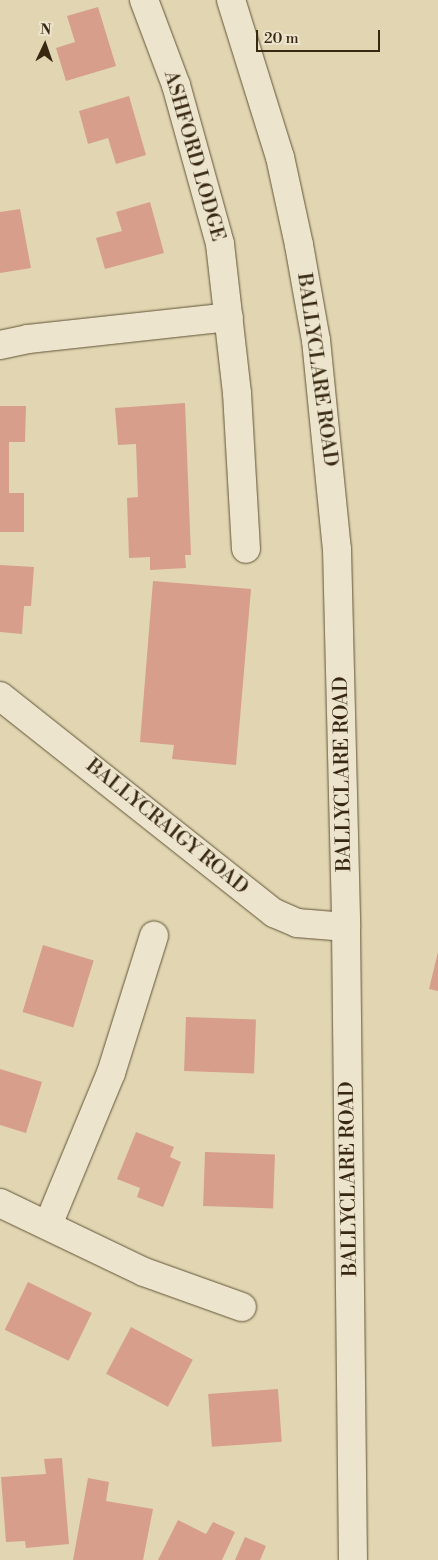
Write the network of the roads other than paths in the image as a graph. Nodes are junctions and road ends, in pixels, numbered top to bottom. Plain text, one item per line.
1 (144, 0) edge
2 (231, 0) edge
3 (230, 316) junction
4 (0, 345) edge
5 (246, 549) dead end
6 (0, 696) edge
7 (346, 927) junction
8 (154, 936) dead end
9 (0, 1203) edge
10 (48, 1225) junction
11 (242, 1307) dead end
12 (353, 1560) edge

1 - 3 street, ASHFORD LODGE
2 - 7 street, BALLYCLARE ROAD
3 - 4 street
3 - 5 street, ASHFORD LODGE
6 - 7 street, BALLYCRAIGY ROAD
7 - 12 street, BALLYCLARE ROAD
8 - 10 street
9 - 10 street
10 - 11 street

